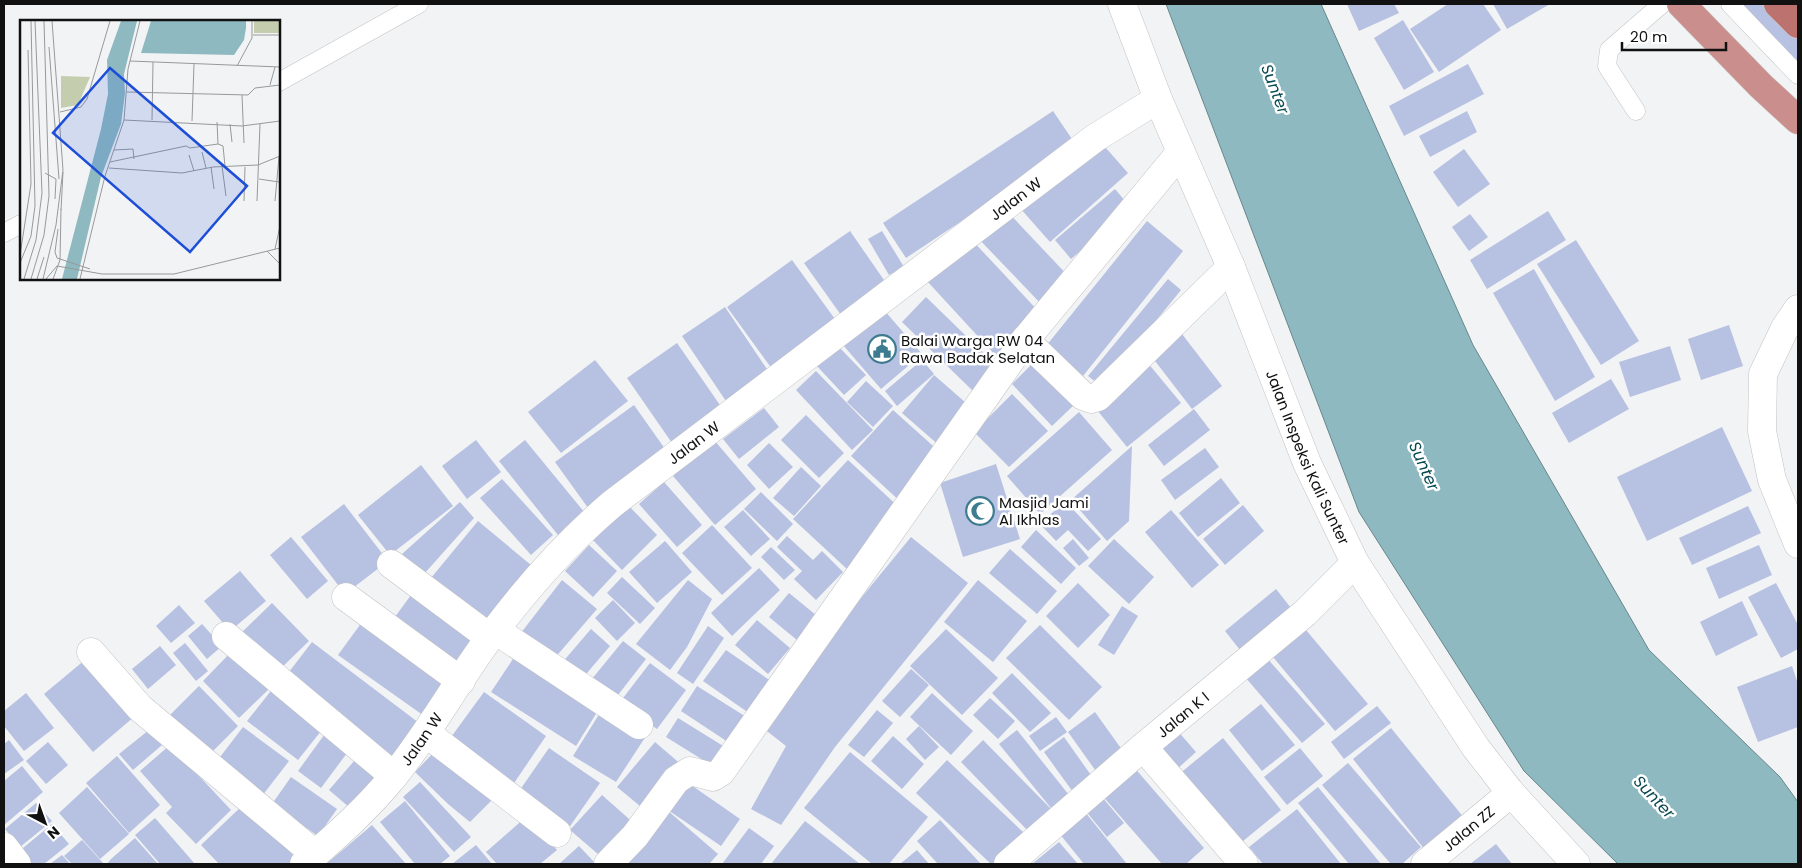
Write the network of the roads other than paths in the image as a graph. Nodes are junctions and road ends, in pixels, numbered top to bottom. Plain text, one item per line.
1 (419, 4) edge
2 (1122, 4) edge
3 (1662, 4) edge
4 (1681, 4) edge
5 (1730, 4) edge
6 (1778, 4) edge
7 (1798, 24) edge
8 (1798, 75) edge
9 (280, 81) edge
10 (1158, 99) junction
11 (1636, 111) dead end
12 (1798, 120) edge
13 (1180, 153) junction
14 (20, 225) edge
15 (4, 234) edge
16 (1231, 267) junction
17 (1798, 309) edge
18 (1025, 340) junction
19 (1798, 544) edge
20 (1355, 563) junction
21 (391, 564) dead end
22 (346, 597) dead end
23 (492, 634) junction
24 (226, 636) dead end
25 (91, 652) dead end
26 (461, 680) junction
27 (639, 725) dead end
28 (426, 733) junction
29 (1143, 748) junction
30 (394, 776) junction
31 (1511, 793) junction
32 (558, 833) dead end
33 (4, 847) edge
34 (310, 859) edge
35 (17, 864) edge
36 (608, 864) edge
37 (1008, 864) edge
38 (1244, 864) edge
39 (1425, 864) edge
40 (1576, 864) edge

1 - 9 lane
2 - 10 street, Jalan Inspeksi Kali Sunter
3 - 11 lane
4 - 12 highway
5 - 8 lane
6 - 7 highway
10 - 13 street, Jalan Inspeksi Kali Sunter
10 - 23 street, Jalan W
13 - 16 street, Jalan Inspeksi Kali Sunter
13 - 18 street
14 - 15 lane
16 - 18 street
16 - 20 street, Jalan Inspeksi Kali Sunter
17 - 19 street
18 - 36 street
20 - 29 street, Jalan K I
20 - 31 street, Jalan Inspeksi Kali Sunter
21 - 23 street
22 - 26 street
23 - 26 street, Jalan W
23 - 27 street
24 - 30 street
25 - 34 street
26 - 28 street, Jalan W
28 - 30 street, Jalan W
28 - 32 street
29 - 37 street, Jalan K I
29 - 38 street
30 - 34 street, Jalan W
31 - 39 street, Jalan ZZ
31 - 40 street, Jalan Inspeksi Kali Sunter
33 - 35 street

